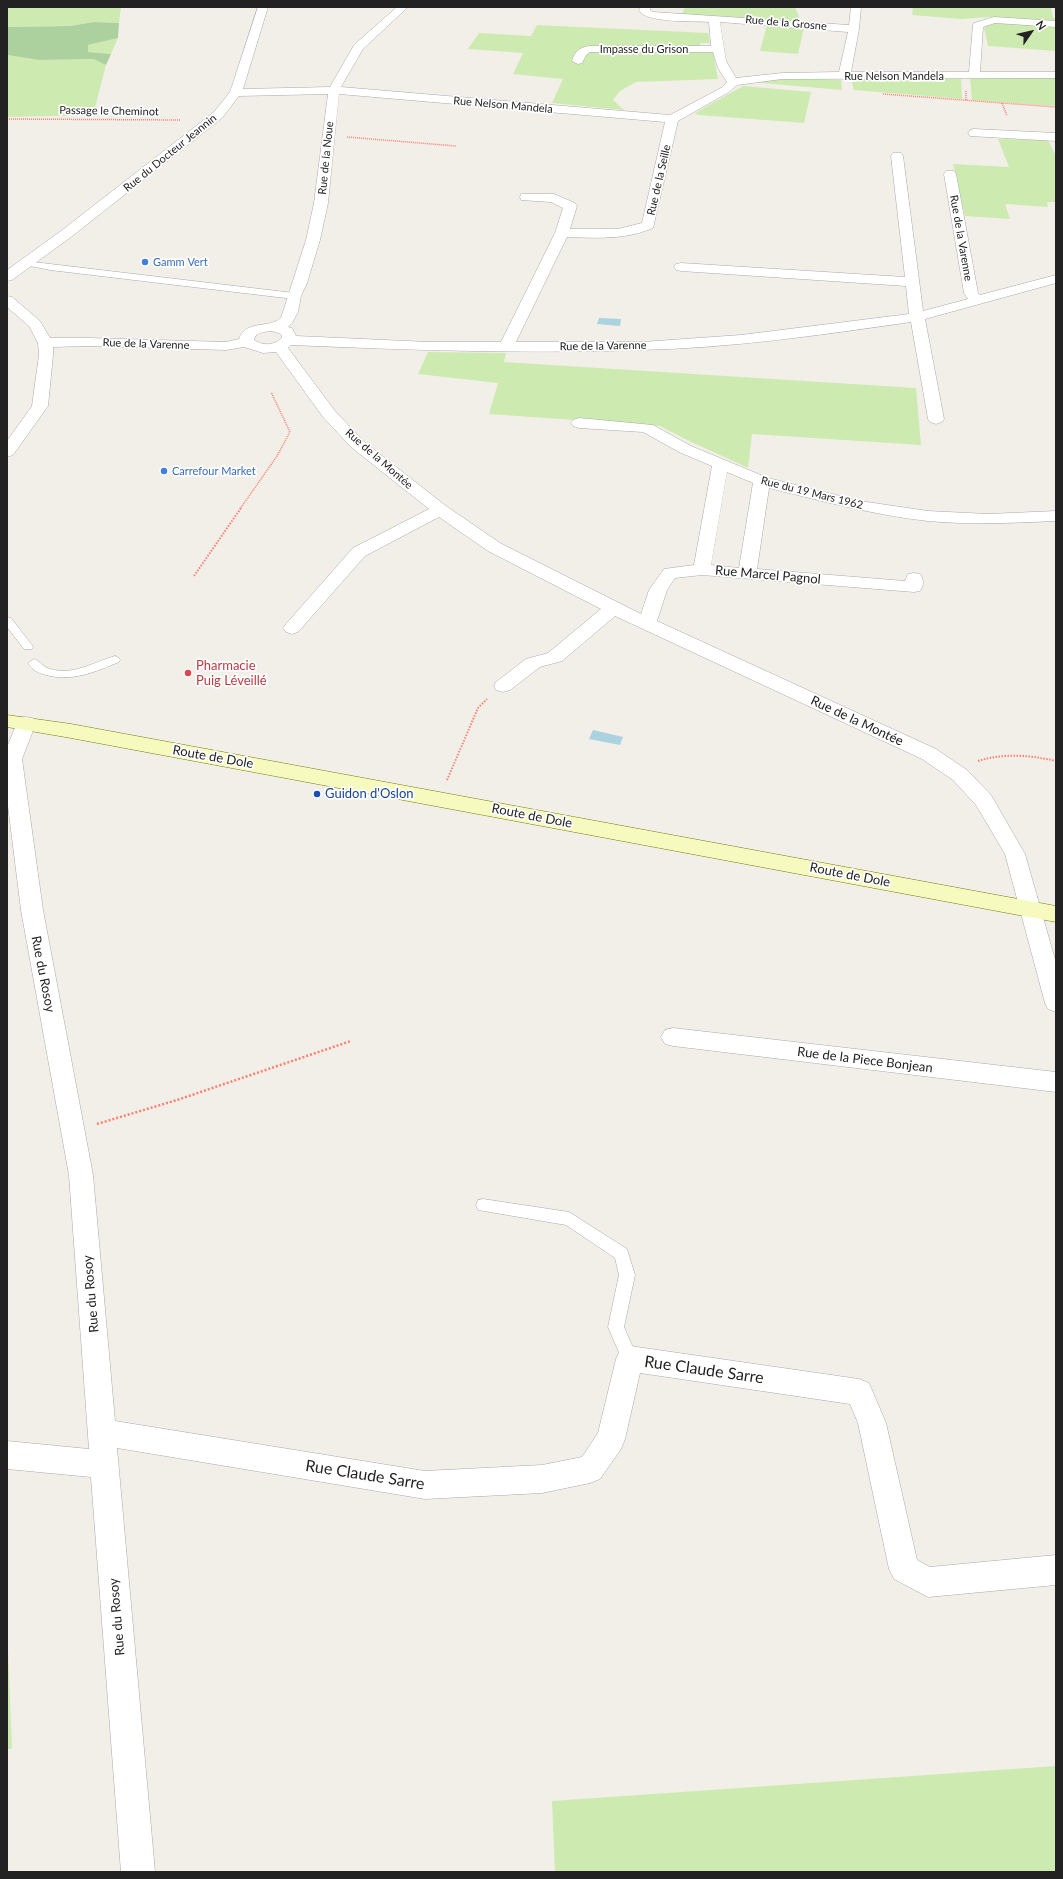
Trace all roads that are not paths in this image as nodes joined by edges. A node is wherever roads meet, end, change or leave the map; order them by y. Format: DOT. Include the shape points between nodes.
graph roads {
  1 [pos="263,7"];
  2 [pos="403,7"];
  3 [pos="645,7"];
  4 [pos="856,7"];
  5 [pos="717,19"];
  6 [pos="1056,24"];
  7 [pos="854,28"];
  8 [pos="717,49"];
  9 [pos="578,61"];
  10 [pos="1056,75"];
  11 [pos="844,76"];
  12 [pos="974,76"];
  13 [pos="733,82"];
  14 [pos="334,90"];
  15 [pos="236,93"];
  16 [pos="672,119"];
  17 [pos="974,133"];
  18 [pos="1056,137"];
  19 [pos="897,156"];
  20 [pos="950,174"];
  21 [pos="526,197"];
  22 [pos="562,233"];
  23 [pos="46,248"];
  24 [pos="7,260"];
  25 [pos="28,263"];
  26 [pos="681,267"];
  27 [pos="7,277"];
  28 [pos="1056,279"];
  29 [pos="913,282"];
  30 [pos="294,296"];
  31 [pos="7,300"];
  32 [pos="976,300"];
  33 [pos="917,317"];
  34 [pos="279,327"];
  35 [pos="247,342"];
  36 [pos="284,343"];
  37 [pos="45,344"];
  38 [pos="506,346"];
  39 [pos="936,419"];
  40 [pos="579,424"];
  41 [pos="7,452"];
  42 [pos="720,464"];
  43 [pos="762,481"];
  44 [pos="440,510"];
  45 [pos="1056,516"];
  46 [pos="702,570"];
  47 [pos="747,574"];
  48 [pos="914,578"];
  49 [pos="613,608"];
  50 [pos="7,620"];
  51 [pos="647,624"];
  52 [pos="292,628"];
  53 [pos="28,647"];
  54 [pos="116,660"];
  55 [pos="34,663"];
  56 [pos="503,686"];
  57 [pos="17,722"];
  58 [pos="1029,909"];
  59 [pos="1056,914"];
  60 [pos="1056,1003"];
  61 [pos="673,1037"];
  62 [pos="1056,1082"];
  63 [pos="483,1206"];
  64 [pos="630,1359"];
  65 [pos="102,1432"];
  66 [pos="7,1455"];
  67 [pos="104,1464"];
  68 [pos="1056,1570"];
  69 [pos="138,1872"];
  1 -- 15 [label="street, Rue du Docteur Jeannin"];
  2 -- 14 [label="street, Rue de la Noue" via="358,47"];
  3 -- 5 [label="street, Rue de la Grosne" via="644,11 651,15"];
  4 -- 7 [label="street"];
  5 -- 7 [label="street, Rue de la Grosne"];
  5 -- 8 [label="street" via="714,22"];
  6 -- 12 [label="street" via="994,20 978,25"];
  7 -- 11 [label="street"];
  8 -- 9 [label="street, Impasse du Grison" via="589,49 580,53"];
  8 -- 13 [label="street" via="724,71"];
  10 -- 12 [label="street, Rue Nelson Mandela"];
  11 -- 12 [label="street, Rue Nelson Mandela"];
  11 -- 13 [label="street, Rue Nelson Mandela" via="767,77"];
  13 -- 16 [label="street" via="725,90"];
  14 -- 15 [label="street, Rue Nelson Mandela"];
  14 -- 16 [label="street, Rue Nelson Mandela"];
  14 -- 30 [label="street, Rue de la Noue" via="321,203 313,240"];
  15 -- 23 [label="street, Rue du Docteur Jeannin" via="218,116"];
  16 -- 22 [label="street, Rue de la Seille" via="648,225 638,231 622,233"];
  17 -- 18 [label="street"];
  19 -- 29 [label="street"];
  20 -- 32 [label="street, Rue de la Varenne" via="971,293"];
  21 -- 22 [label="street" via="554,198 570,206"];
  22 -- 38 [label="street"];
  23 -- 24 [label="street, Rue du Docteur Jeannin"];
  23 -- 25 [label="street, Rue du Docteur Jeannin"];
  25 -- 27 [label="street, Rue du Docteur Jeannin"];
  25 -- 30 [label="lane" via="50,268"];
  26 -- 29 [label="street"];
  28 -- 32 [label="street, Rue de la Varenne"];
  29 -- 33 [label="street"];
  30 -- 34 [label="street, Rue de la Noue" via="291,312"];
  31 -- 37 [label="street" via="35,324"];
  32 -- 33 [label="street, Rue de la Varenne"];
  33 -- 38 [label="street, Rue de la Varenne" via="741,339 642,346"];
  33 -- 39 [label="street"];
  34 -- 35 [label="street" via="254,330 247,335"];
  34 -- 36 [label="street, Rue de la Montée" via="289,334"];
  35 -- 36 [label="street, Rue de la Varenne" via="260,348"];
  35 -- 37 [label="street, Rue de la Varenne" via="226,346 88,342"];
  36 -- 38 [label="street, Rue de la Varenne"];
  36 -- 44 [label="street, Rue de la Montée" via="329,414 357,444"];
  37 -- 41 [label="street" via="46,368 40,406"];
  40 -- 42 [label="street, Rue du 19 Mars 1962" via="647,428"];
  42 -- 43 [label="street, Rue du 19 Mars 1962"];
  42 -- 46 [label="street"];
  43 -- 45 [label="street, Rue du 19 Mars 1962" via="860,506 928,516 988,519"];
  43 -- 47 [label="street"];
  44 -- 49 [label="street, Rue de la Montée" via="494,546"];
  44 -- 52 [label="street" via="359,552"];
  46 -- 47 [label="street, Rue Marcel Pagnol"];
  46 -- 51 [label="street, Rue Marcel Pagnol" via="670,573 658,590"];
  47 -- 48 [label="street, Rue Marcel Pagnol" via="914,587"];
  49 -- 51 [label="street, Rue de la Montée"];
  49 -- 56 [label="street" via="555,657 533,663"];
  50 -- 53 [label="lane"];
  51 -- 58 [label="street, Rue de la Montée" via="929,754 960,775 984,800 1015,854"];
  54 -- 55 [label="lane" via="78,674 65,675 46,672"];
  57 -- 58 [label="main road, Route de Dole"];
  57 -- 65 [label="street, Rue du Rosoy" via="12,759 32,910 81,1175"];
  58 -- 59 [label="main road, Route de Dole"];
  58 -- 60 [label="street"];
  61 -- 62 [label="street, Rue de la Piece Bonjean"];
  63 -- 64 [label="lane" via="569,1219 622,1254 627,1275 616,1327"];
  64 -- 65 [label="street, Rue Claude Sarre" via="611,1439 590,1469 542,1479 425,1485"];
  64 -- 68 [label="street, Rue Claude Sarre" via="858,1392 872,1423 904,1569 928,1582"];
  65 -- 67 [label="street, Rue du Rosoy"];
  66 -- 67 [label="street"];
  67 -- 69 [label="street, Rue du Rosoy"];
}
